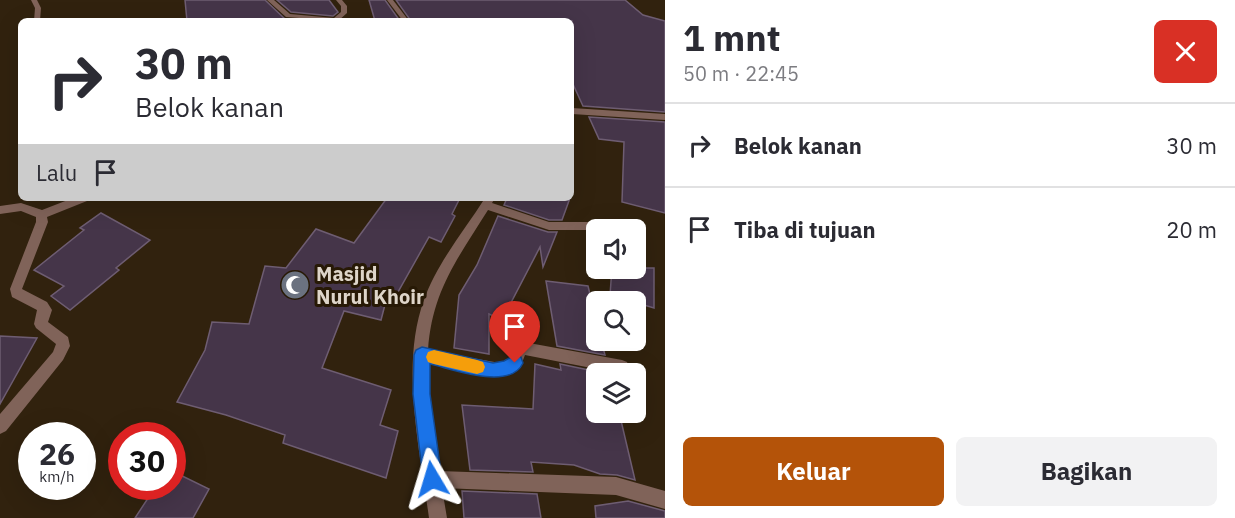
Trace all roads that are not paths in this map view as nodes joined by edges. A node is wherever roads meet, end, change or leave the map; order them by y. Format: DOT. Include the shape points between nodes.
graph roads {
  1 [pos="34,0"];
  2 [pos="270,0"];
  3 [pos="339,0"];
  4 [pos="390,0"];
  5 [pos="37,18"];
  6 [pos="306,18"];
  7 [pos="338,18"];
  8 [pos="404,18"];
  9 [pos="574,111"];
  10 [pos="665,117"];
  11 [pos="76,201"];
  12 [pos="488,201"];
  13 [pos="0,210"];
  14 [pos="41,215"];
  15 [pos="586,226"];
  16 [pos="422,355"];
  17 [pos="601,363"];
  18 [pos="2,419"];
  19 [pos="432,479"];
  20 [pos="665,500"];
  21 [pos="438,518"];
  1 -- 5 [label="street"];
  2 -- 6 [label="street" via="288,16"];
  3 -- 7 [label="street" via="344,13"];
  4 -- 8 [label="street"];
  9 -- 10 [label="street"];
  11 -- 14 [label="street"];
  12 -- 15 [label="street" via="549,226"];
  12 -- 16 [label="street" via="429,302"];
  13 -- 14 [label="street" via="20,206"];
  14 -- 18 [label="street" via="42,222 16,289 42,306 45,310 41,324 63,341 63,346"];
  16 -- 17 [label="street" via="501,370 515,363 522,349"];
  16 -- 19 [label="street" via="422,394"];
  19 -- 20 [label="street" via="616,486"];
  19 -- 21 [label="street"];
}
